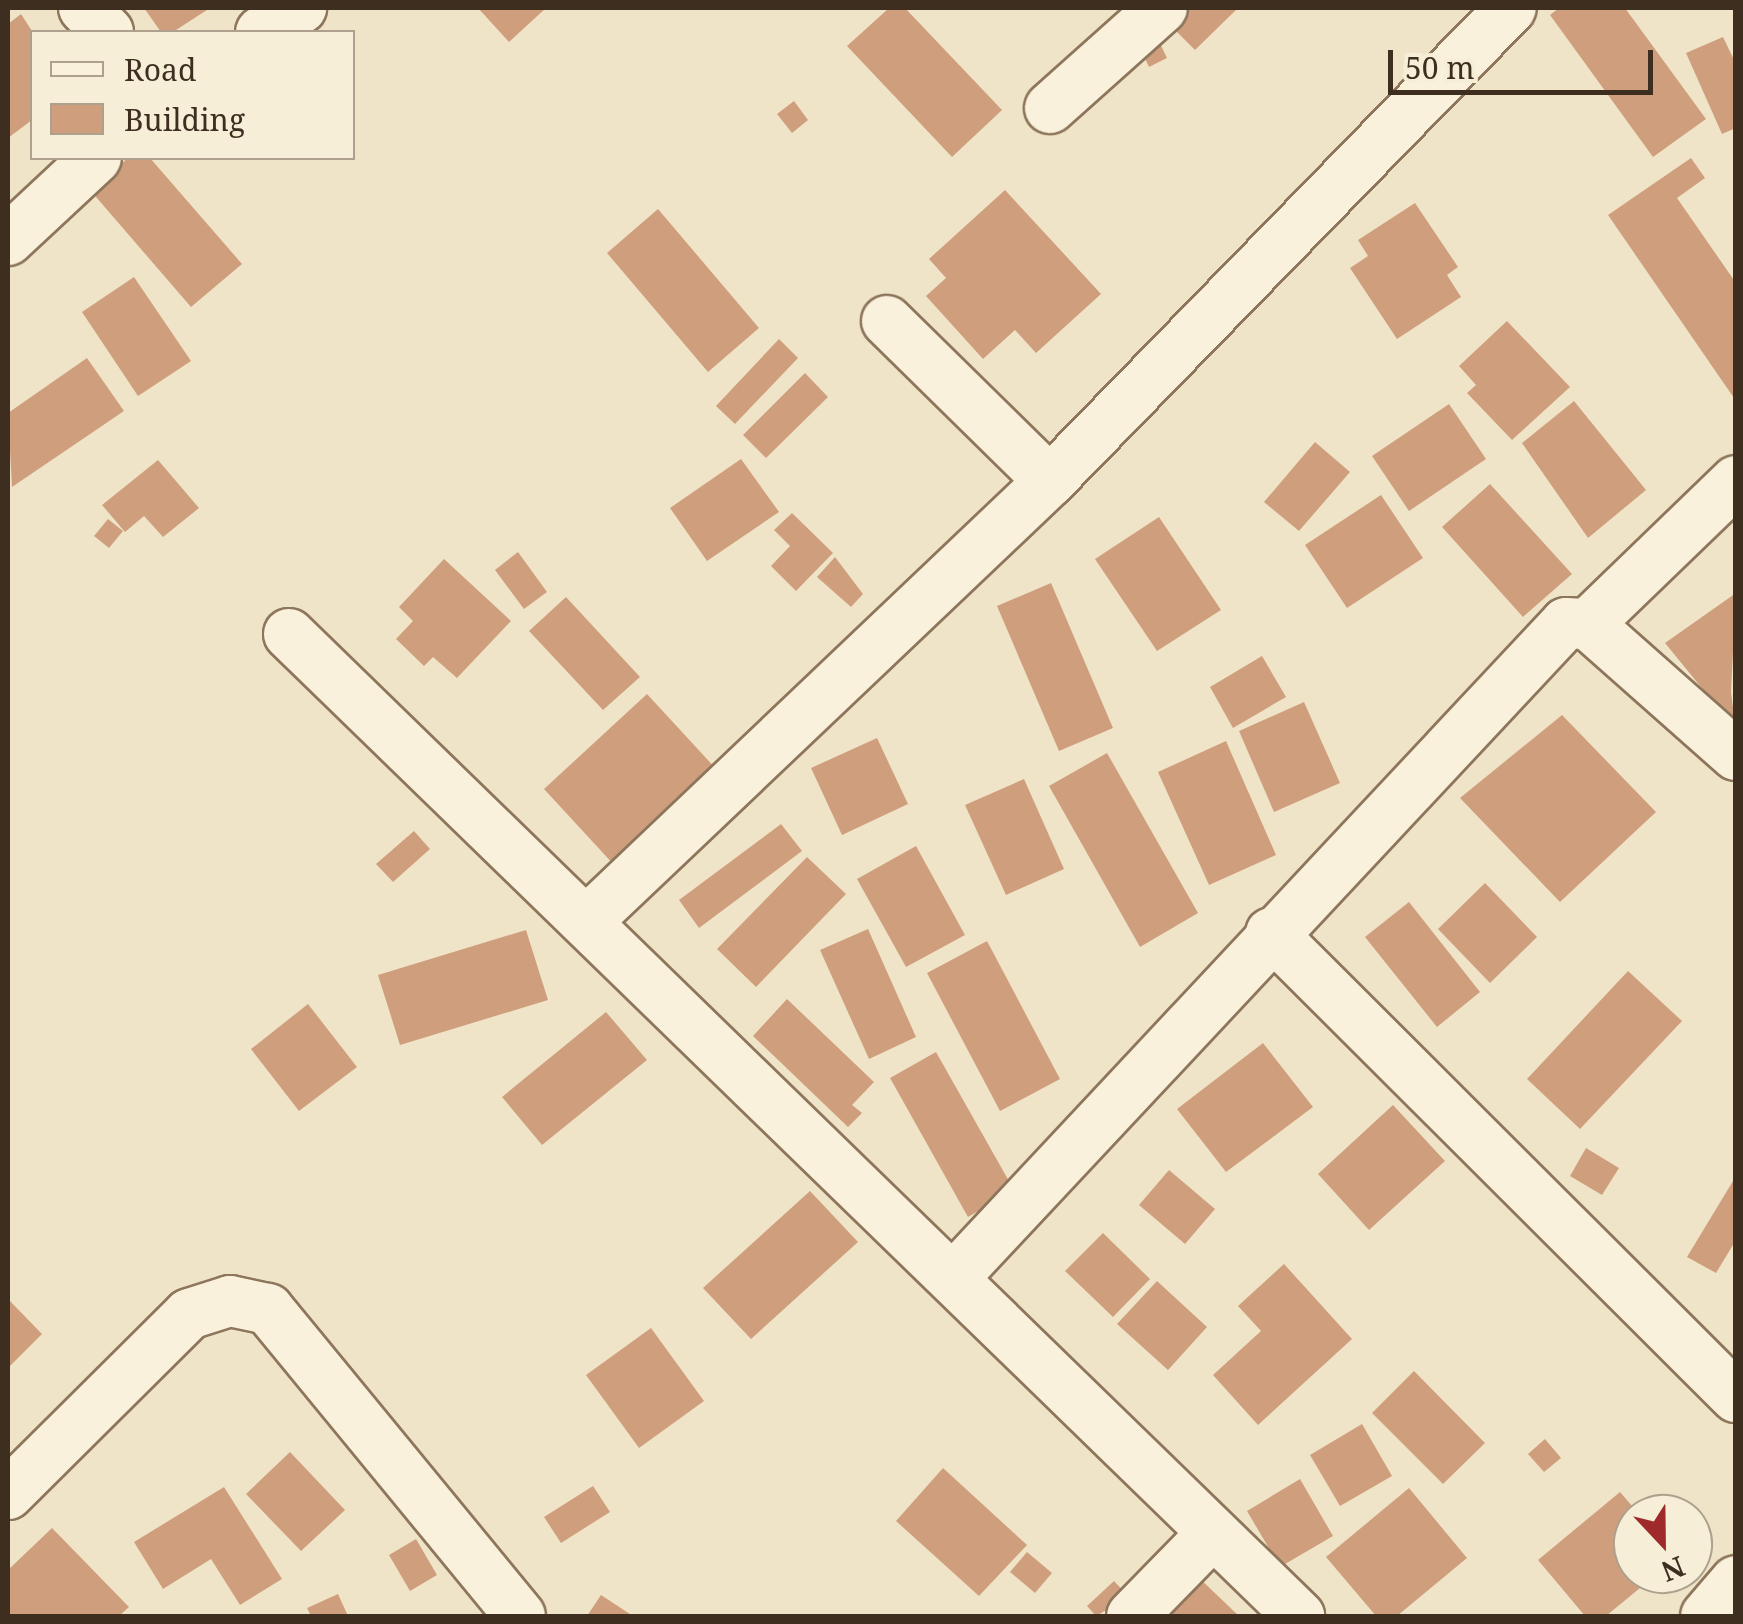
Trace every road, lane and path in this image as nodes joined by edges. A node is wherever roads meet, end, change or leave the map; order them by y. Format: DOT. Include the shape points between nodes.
graph roads {
  1 [pos="84,8"];
  2 [pos="301,8"];
  3 [pos="1162,8"];
  4 [pos="1511,8"];
  5 [pos="106,30"];
  6 [pos="264,30"];
  7 [pos="1050,108"];
  8 [pos="94,160"];
  9 [pos="8,240"];
  10 [pos="887,321"];
  11 [pos="1736,480"];
  12 [pos="1050,481"];
  13 [pos="1588,624"];
  14 [pos="290,634"];
  15 [pos="1736,756"];
  16 [pos="588,920"];
  17 [pos="1271,934"];
  18 [pos="955,1276"];
  19 [pos="1736,1397"];
  20 [pos="8,1494"];
  21 [pos="1212,1534"];
  22 [pos="1736,1581"];
  23 [pos="508,1614"];
  24 [pos="1132,1616"];
  25 [pos="1300,1616"];
  26 [pos="1706,1616"];
  1 -- 5 [label="street"];
  2 -- 6 [label="street"];
  3 -- 7 [label="street"];
  4 -- 12 [label="street"];
  8 -- 9 [label="street"];
  10 -- 12 [label="street"];
  11 -- 13 [label="street"];
  12 -- 16 [label="street"];
  13 -- 15 [label="street"];
  13 -- 17 [label="street" via="1566,623 1541,642"];
  14 -- 16 [label="street"];
  16 -- 18 [label="street"];
  17 -- 18 [label="street"];
  17 -- 19 [label="street"];
  18 -- 21 [label="street"];
  20 -- 23 [label="street" via="188,1314 249,1305 268,1310 308,1348"];
  21 -- 24 [label="street"];
  21 -- 25 [label="street"];
  22 -- 26 [label="street"];
}
